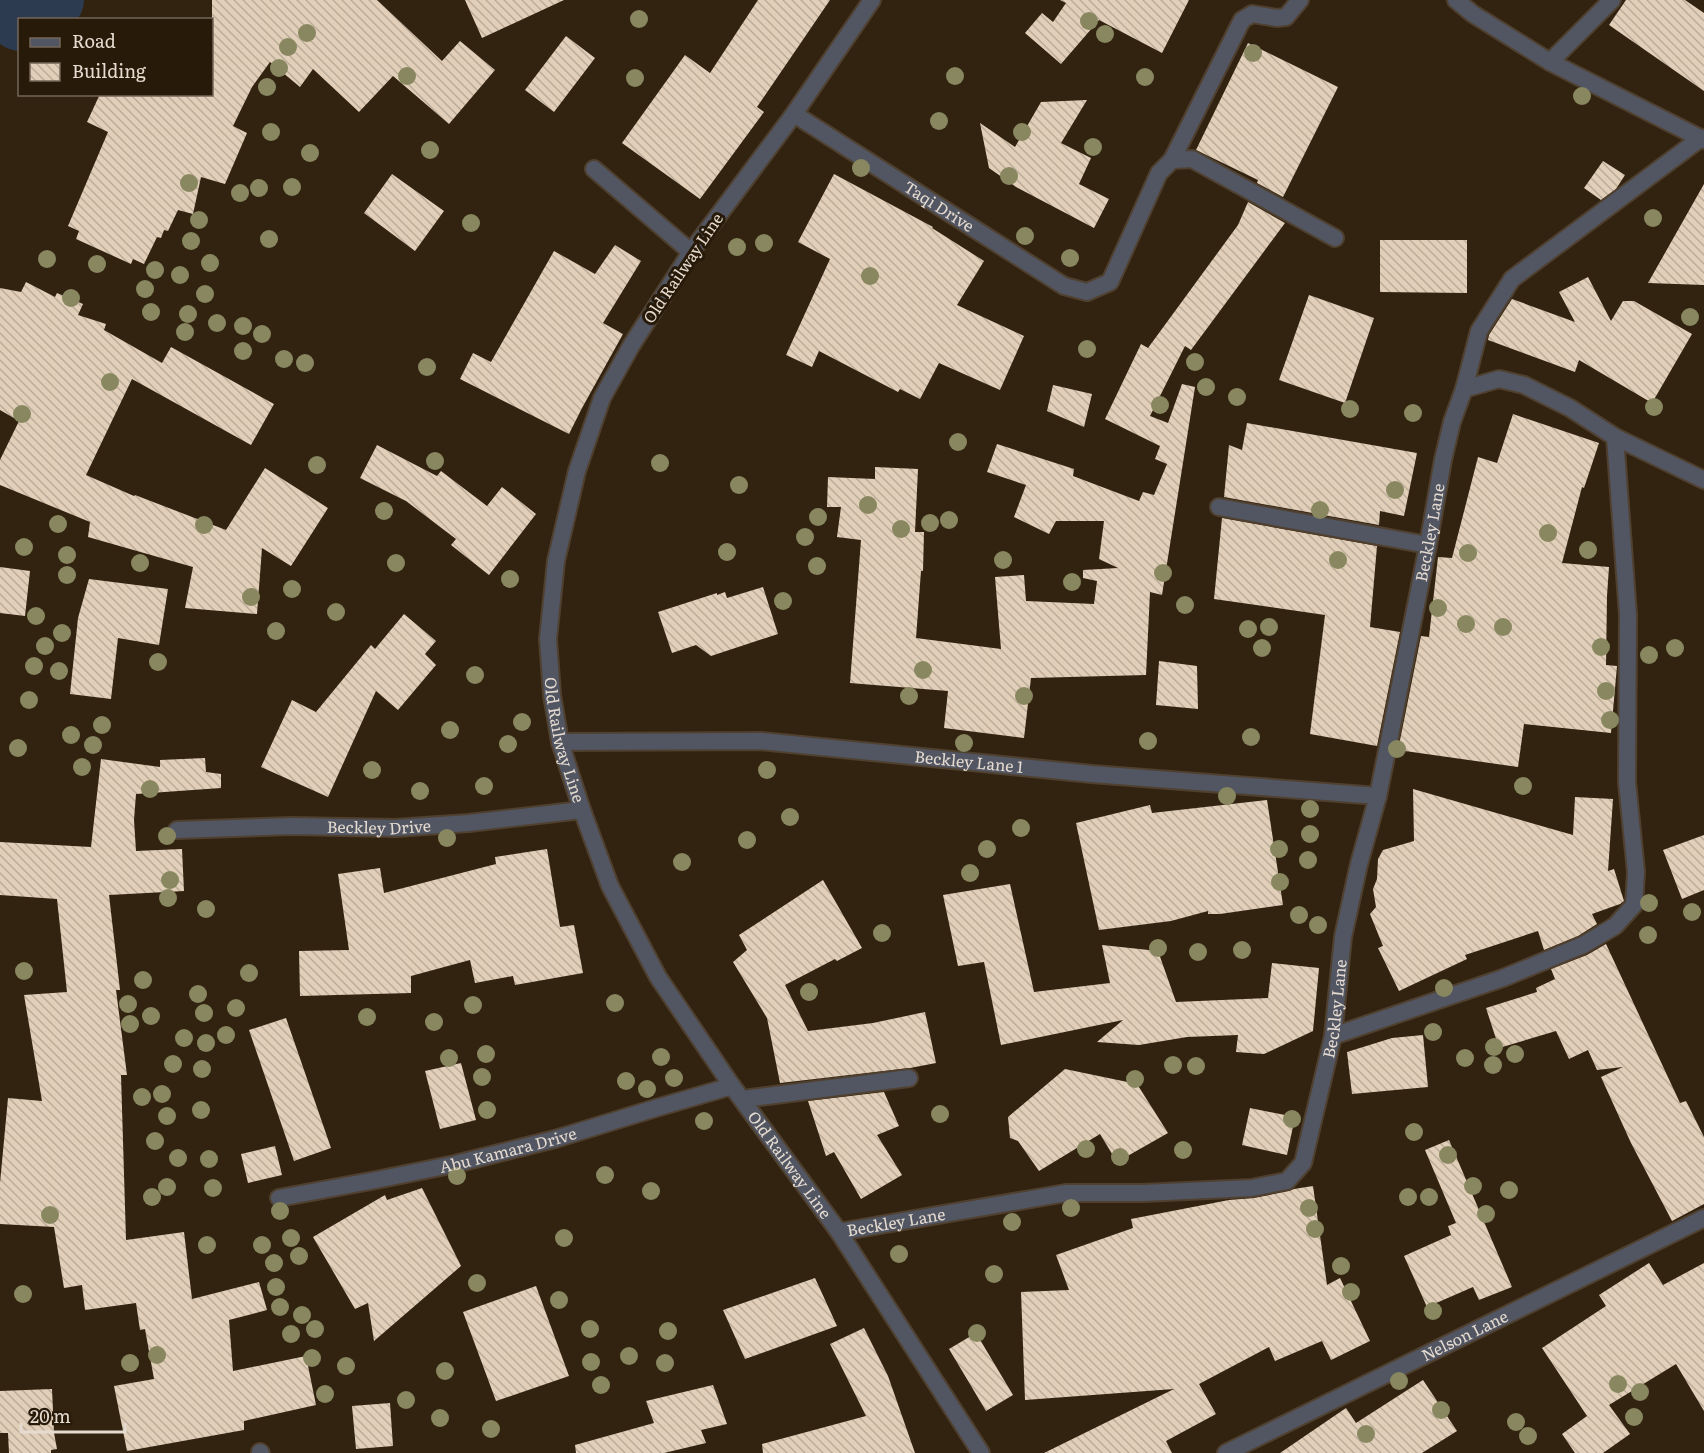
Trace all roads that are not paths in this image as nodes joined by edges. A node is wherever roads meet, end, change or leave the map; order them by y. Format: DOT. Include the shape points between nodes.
graph roads {
  1 [pos="872,0"];
  2 [pos="1300,0"];
  3 [pos="1456,0"];
  4 [pos="1612,0"];
  5 [pos="1550,62"];
  6 [pos="794,114"];
  7 [pos="1702,139"];
  8 [pos="1172,160"];
  9 [pos="594,169"];
  10 [pos="1335,238"];
  11 [pos="691,252"];
  12 [pos="1464,389"];
  13 [pos="1616,437"];
  14 [pos="1704,480"];
  15 [pos="1219,507"];
  16 [pos="1428,545"];
  17 [pos="560,742"];
  18 [pos="1378,796"];
  19 [pos="582,810"];
  20 [pos="177,830"];
  21 [pos="1333,1036"];
  22 [pos="909,1078"];
  23 [pos="738,1093"];
  24 [pos="279,1197"];
  25 [pos="1704,1218"];
  26 [pos="839,1232"];
  27 [pos="981,1453"];
  28 [pos="1226,1453"];
  1 -- 6 [label="street, Old Railway Line"];
  2 -- 8 [label="street" via="1286,17 1252,14 1242,20"];
  3 -- 5 [label="street"];
  4 -- 5 [label="street"];
  5 -- 7 [label="street"];
  6 -- 8 [label="street, Taqi Drive" via="1064,286 1087,292 1110,282 1159,173"];
  6 -- 11 [label="street, Old Railway Line"];
  7 -- 12 [label="street, Beckley Lane" via="1512,279 1479,331"];
  8 -- 10 [label="street" via="1192,159"];
  9 -- 11 [label="street"];
  11 -- 17 [label="street, Old Railway Line" via="602,398 577,471 556,561 548,639"];
  12 -- 13 [label="street" via="1499,379 1524,385"];
  12 -- 16 [label="street, Beckley Lane" via="1443,460"];
  13 -- 14 [label="street"];
  13 -- 21 [label="street" via="1628,615 1627,782 1636,872 1634,905 1615,926 1583,945 1503,978"];
  15 -- 16 [label="street"];
  16 -- 18 [label="street, Beckley Lane"];
  17 -- 18 [label="street, Beckley Lane 1" via="761,741 1092,774"];
  17 -- 19 [label="street, Old Railway Line"];
  18 -- 21 [label="street, Beckley Lane" via="1343,937"];
  19 -- 20 [label="street, Beckley Drive" via="395,828"];
  19 -- 23 [label="street, Old Railway Line" via="610,886 658,977"];
  21 -- 26 [label="street, Beckley Lane" via="1303,1163 1287,1181 1252,1188 1066,1193"];
  22 -- 23 [label="street, Abu Kamara Drive"];
  23 -- 24 [label="street, Abu Kamara Drive" via="656,1108 466,1161"];
  23 -- 26 [label="street, Old Railway Line"];
  25 -- 28 [label="street, Nelson Lane"];
  26 -- 27 [label="street, Old Railway Line"];
}
